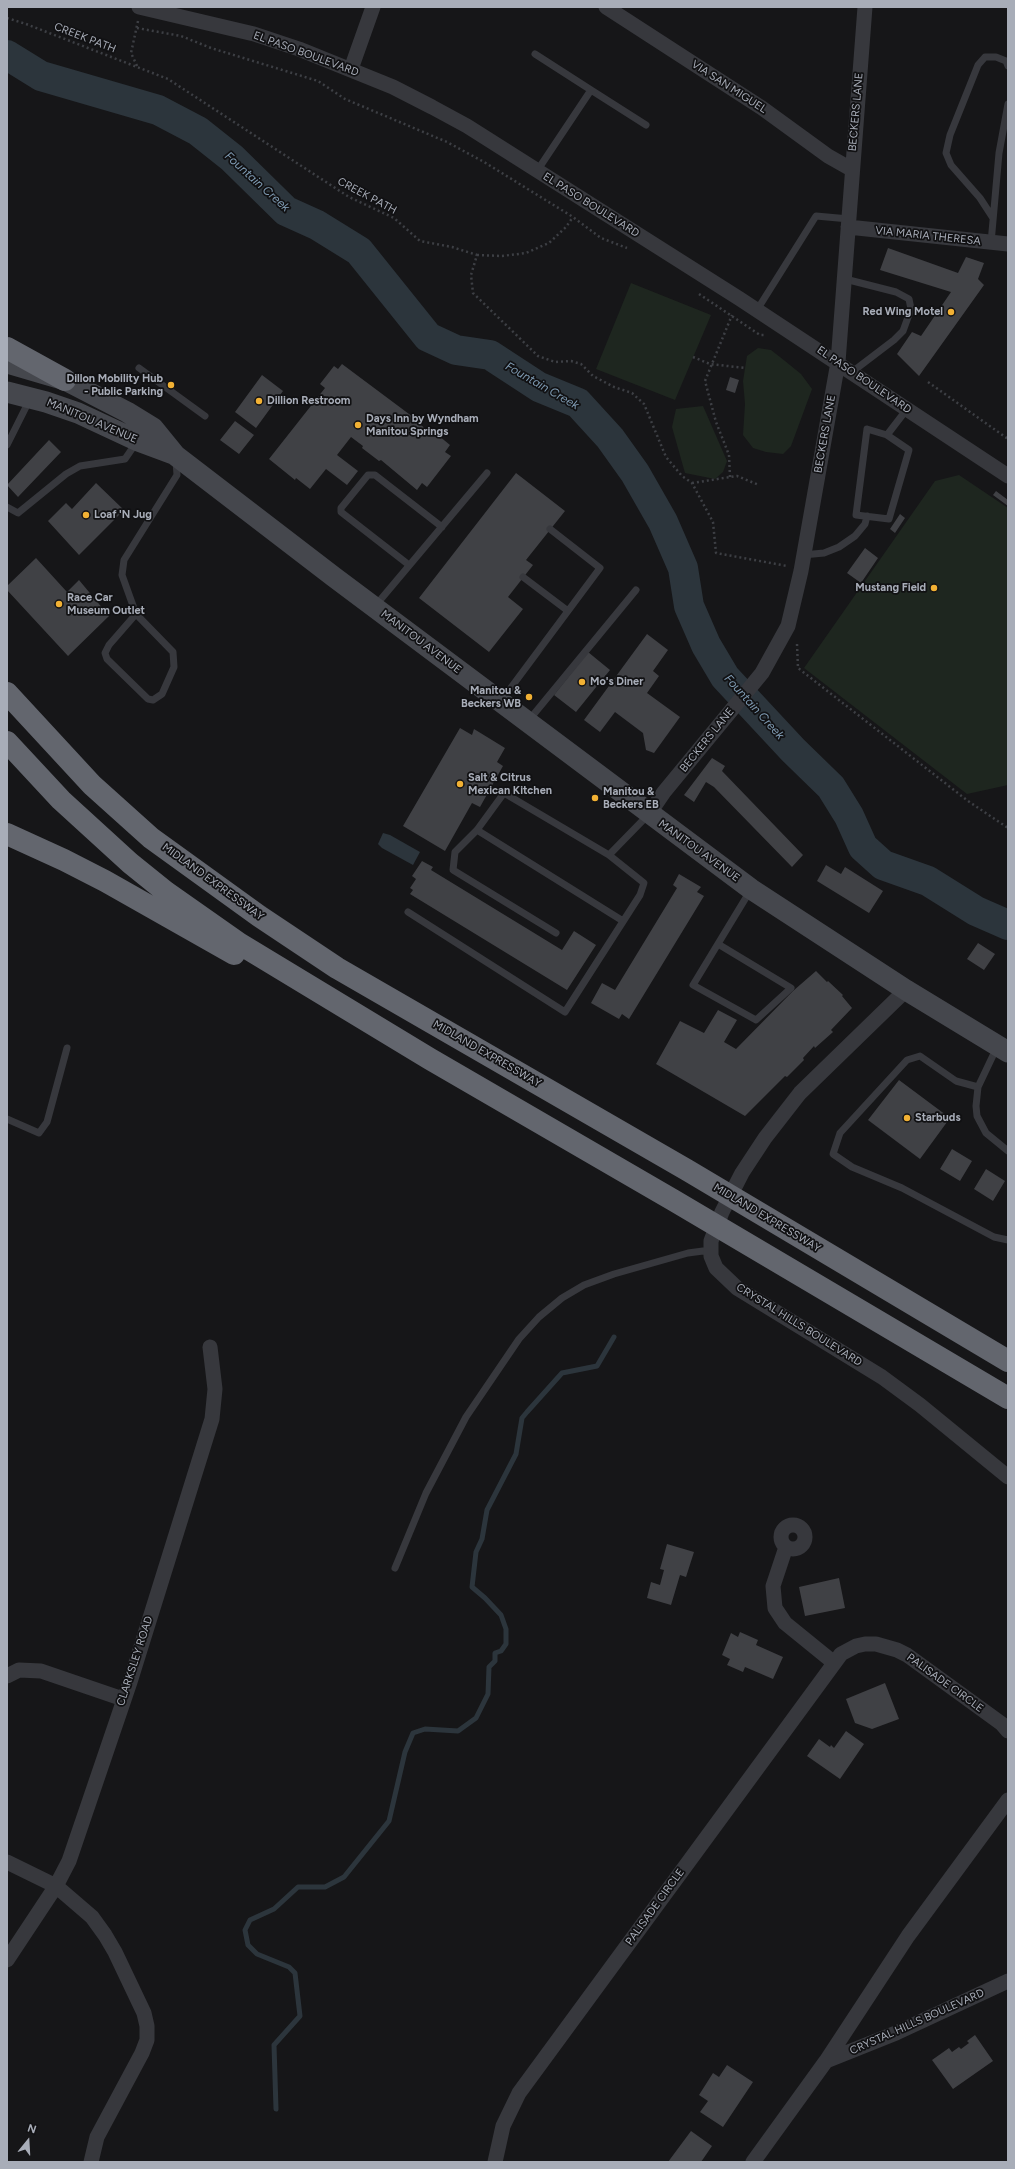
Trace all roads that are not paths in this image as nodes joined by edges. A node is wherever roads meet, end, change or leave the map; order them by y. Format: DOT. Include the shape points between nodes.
graph roads {
  1 [pos="373,7"];
  2 [pos="606,7"];
  3 [pos="865,7"];
  4 [pos="138,10"];
  5 [pos="535,54"];
  6 [pos="1008,66"];
  7 [pos="351,69"];
  8 [pos="590,90"];
  9 [pos="1008,104"];
  10 [pos="646,125"];
  11 [pos="851,169"];
  12 [pos="537,171"];
  13 [pos="993,218"];
  14 [pos="849,223"];
  15 [pos="991,243"];
  16 [pos="1008,244"];
  17 [pos="845,279"];
  18 [pos="757,310"];
  19 [pos="7,348"];
  20 [pos="7,362"];
  21 [pos="838,362"];
  22 [pos="139,368"];
  23 [pos="852,372"];
  24 [pos="65,380"];
  25 [pos="7,392"];
  26 [pos="31,398"];
  27 [pos="907,409"];
  28 [pos="205,416"];
  29 [pos="887,436"];
  30 [pos="138,441"];
  31 [pos="7,445"];
  32 [pos="175,455"];
  33 [pos="487,473"];
  34 [pos="1008,476"];
  35 [pos="7,507"];
  36 [pos="867,516"];
  37 [pos="442,527"];
  38 [pos="550,529"];
  39 [pos="803,555"];
  40 [pos="409,565"];
  41 [pos="523,577"];
  42 [pos="636,590"];
  43 [pos="374,607"];
  44 [pos="568,611"];
  45 [pos="136,614"];
  46 [pos="7,693"];
  47 [pos="501,702"];
  48 [pos="527,722"];
  49 [pos="7,742"];
  50 [pos="649,814"];
  51 [pos="477,830"];
  52 [pos="7,834"];
  53 [pos="609,854"];
  54 [pos="751,889"];
  55 [pos="408,912"];
  56 [pos="623,921"];
  57 [pos="556,933"];
  58 [pos="718,944"];
  59 [pos="906,990"];
  60 [pos="67,1048"];
  61 [pos="1003,1049"];
  62 [pos="430,1059"];
  63 [pos="978,1087"];
  64 [pos="7,1119"];
  65 [pos="1008,1151"];
  66 [pos="1008,1240"];
  67 [pos="711,1253"];
  68 [pos="210,1347"];
  69 [pos="1008,1361"];
  70 [pos="1008,1398"];
  71 [pos="1008,1477"];
  72 [pos="786,1547"];
  73 [pos="395,1568"];
  74 [pos="834,1662"];
  75 [pos="7,1676"];
  76 [pos="123,1699"];
  77 [pos="1008,1731"];
  78 [pos="1008,1800"];
  79 [pos="7,1862"];
  80 [pos="56,1886"];
  81 [pos="7,1960"];
  82 [pos="1008,1982"];
  83 [pos="826,2061"];
  84 [pos="91,2162"];
  85 [pos="495,2162"];
  86 [pos="753,2162"];
  1 -- 7 [label="street"];
  2 -- 11 [label="street, VIA SAN MIGUEL"];
  3 -- 11 [label="street, BECKERS LANE"];
  4 -- 7 [label="street, EL PASO BOULEVARD" via="254,34"];
  5 -- 8 [label="lane"];
  6 -- 13 [label="lane" via="1006,61 996,57 985,57 978,65 950,135 946,153 951,165 980,198"];
  7 -- 12 [label="street, EL PASO BOULEVARD" via="393,87 467,126"];
  8 -- 10 [label="lane"];
  8 -- 12 [label="lane"];
  9 -- 13 [label="lane" via="998,153"];
  11 -- 14 [label="street, BECKERS LANE"];
  12 -- 18 [label="street, EL PASO BOULEVARD"];
  13 -- 15 [label="lane"];
  14 -- 15 [label="street, VIA MARIA THERESA"];
  14 -- 17 [label="street, BECKERS LANE"];
  14 -- 18 [label="lane" via="816,216"];
  15 -- 16 [label="street, VIA MARIA THERESA"];
  17 -- 21 [label="street, BECKERS LANE"];
  17 -- 23 [label="lane" via="896,292 909,300 911,309 903,331"];
  18 -- 21 [label="street, EL PASO BOULEVARD"];
  19 -- 24 [label="highway"];
  20 -- 24 [label="main road, MANITOU AVENUE"];
  21 -- 23 [label="street, EL PASO BOULEVARD"];
  21 -- 39 [label="street, BECKERS LANE"];
  22 -- 28 [label="lane"];
  23 -- 27 [label="street, EL PASO BOULEVARD"];
  24 -- 32 [label="main road, MANITOU AVENUE" via="153,428"];
  25 -- 26 [label="main road, MANITOU AVENUE"];
  26 -- 30 [label="main road, MANITOU AVENUE" via="78,413"];
  26 -- 31 [label="lane"];
  27 -- 29 [label="lane"];
  27 -- 34 [label="street, EL PASO BOULEVARD"];
  29 -- 36 [label="lane" via="909,450 889,519"];
  29 -- 36 [label="lane" via="866,428 856,515"];
  30 -- 32 [label="main road, MANITOU AVENUE"];
  30 -- 35 [label="lane" via="125,459 80,466 66,474 18,513"];
  32 -- 43 [label="main road, MANITOU AVENUE"];
  32 -- 45 [label="lane" via="177,475 124,560 122,575"];
  33 -- 37 [label="lane"];
  36 -- 39 [label="lane" via="865,524 855,536 839,547 824,553"];
  37 -- 40 [label="lane"];
  37 -- 40 [label="lane" via="375,475 368,475 341,508 341,512"];
  38 -- 44 [label="lane" via="600,568"];
  39 -- 50 [label="street, BECKERS LANE" via="788,626 762,672"];
  40 -- 43 [label="lane"];
  41 -- 44 [label="lane"];
  42 -- 48 [label="lane"];
  43 -- 47 [label="main road, MANITOU AVENUE"];
  44 -- 47 [label="lane"];
  45 -- 45 [label="lane" via="173,652 174,667 162,694 153,700 148,699 107,659 105,653"];
  46 -- 69 [label="highway, MIDLAND EXPRESSWAY" via="92,785 151,838 219,889 337,968 687,1170"];
  47 -- 48 [label="main road, MANITOU AVENUE"];
  48 -- 50 [label="main road, MANITOU AVENUE"];
  49 -- 62 [label="highway" via="84,822 166,892 295,978"];
  50 -- 53 [label="lane"];
  50 -- 54 [label="main road, MANITOU AVENUE"];
  51 -- 53 [label="lane" via="504,793"];
  51 -- 56 [label="lane"];
  51 -- 57 [label="lane" via="455,852 453,870"];
  52 -- 62 [label="highway" via="105,881 224,949"];
  53 -- 56 [label="lane" via="644,883 640,895"];
  54 -- 58 [label="lane"];
  54 -- 59 [label="main road, MANITOU AVENUE"];
  55 -- 56 [label="lane" via="565,1012"];
  58 -- 58 [label="lane" via="693,985 756,1020 791,988"];
  59 -- 61 [label="main road, MANITOU AVENUE"];
  59 -- 67 [label="street" via="800,1093 765,1138 742,1173 722,1212 711,1241"];
  60 -- 64 [label="lane" via="47,1122 39,1133"];
  61 -- 63 [label="lane"];
  62 -- 70 [label="highway"];
  63 -- 65 [label="lane" via="976,1106 981,1127"];
  63 -- 66 [label="lane" via="956,1081 920,1056 907,1060 840,1133 833,1154 852,1167 902,1188 994,1237"];
  67 -- 71 [label="street, CRYSTAL HILLS BOULEVARD" via="716,1268 737,1288 888,1381"];
  67 -- 73 [label="lane" via="688,1253 599,1279 562,1298 539,1317 519,1339 466,1417 426,1494"];
  68 -- 76 [label="street, CLARKSLEY ROAD" via="215,1389 212,1419"];
  72 -- 74 [label="street" via="773,1586 775,1608 785,1623"];
  74 -- 77 [label="street, PALISADE CIRCLE" via="841,1654 856,1646 876,1644 897,1650 926,1668"];
  74 -- 85 [label="street, PALISADE CIRCLE" via="519,2093 503,2126"];
  75 -- 76 [label="street" via="19,1670 41,1671"];
  76 -- 80 [label="street, CLARKSLEY ROAD" via="69,1861"];
  78 -- 83 [label="street, CRYSTAL HILLS BOULEVARD" via="867,1996"];
  79 -- 80 [label="street"];
  80 -- 81 [label="street, CLARKSLEY ROAD"];
  80 -- 84 [label="street" via="92,1917 105,1935 144,2013 147,2026 147,2040 142,2053 99,2131 92,2150"];
  82 -- 83 [label="street, CRYSTAL HILLS BOULEVARD" via="896,2033"];
  83 -- 86 [label="street, CRYSTAL HILLS BOULEVARD"];
}
